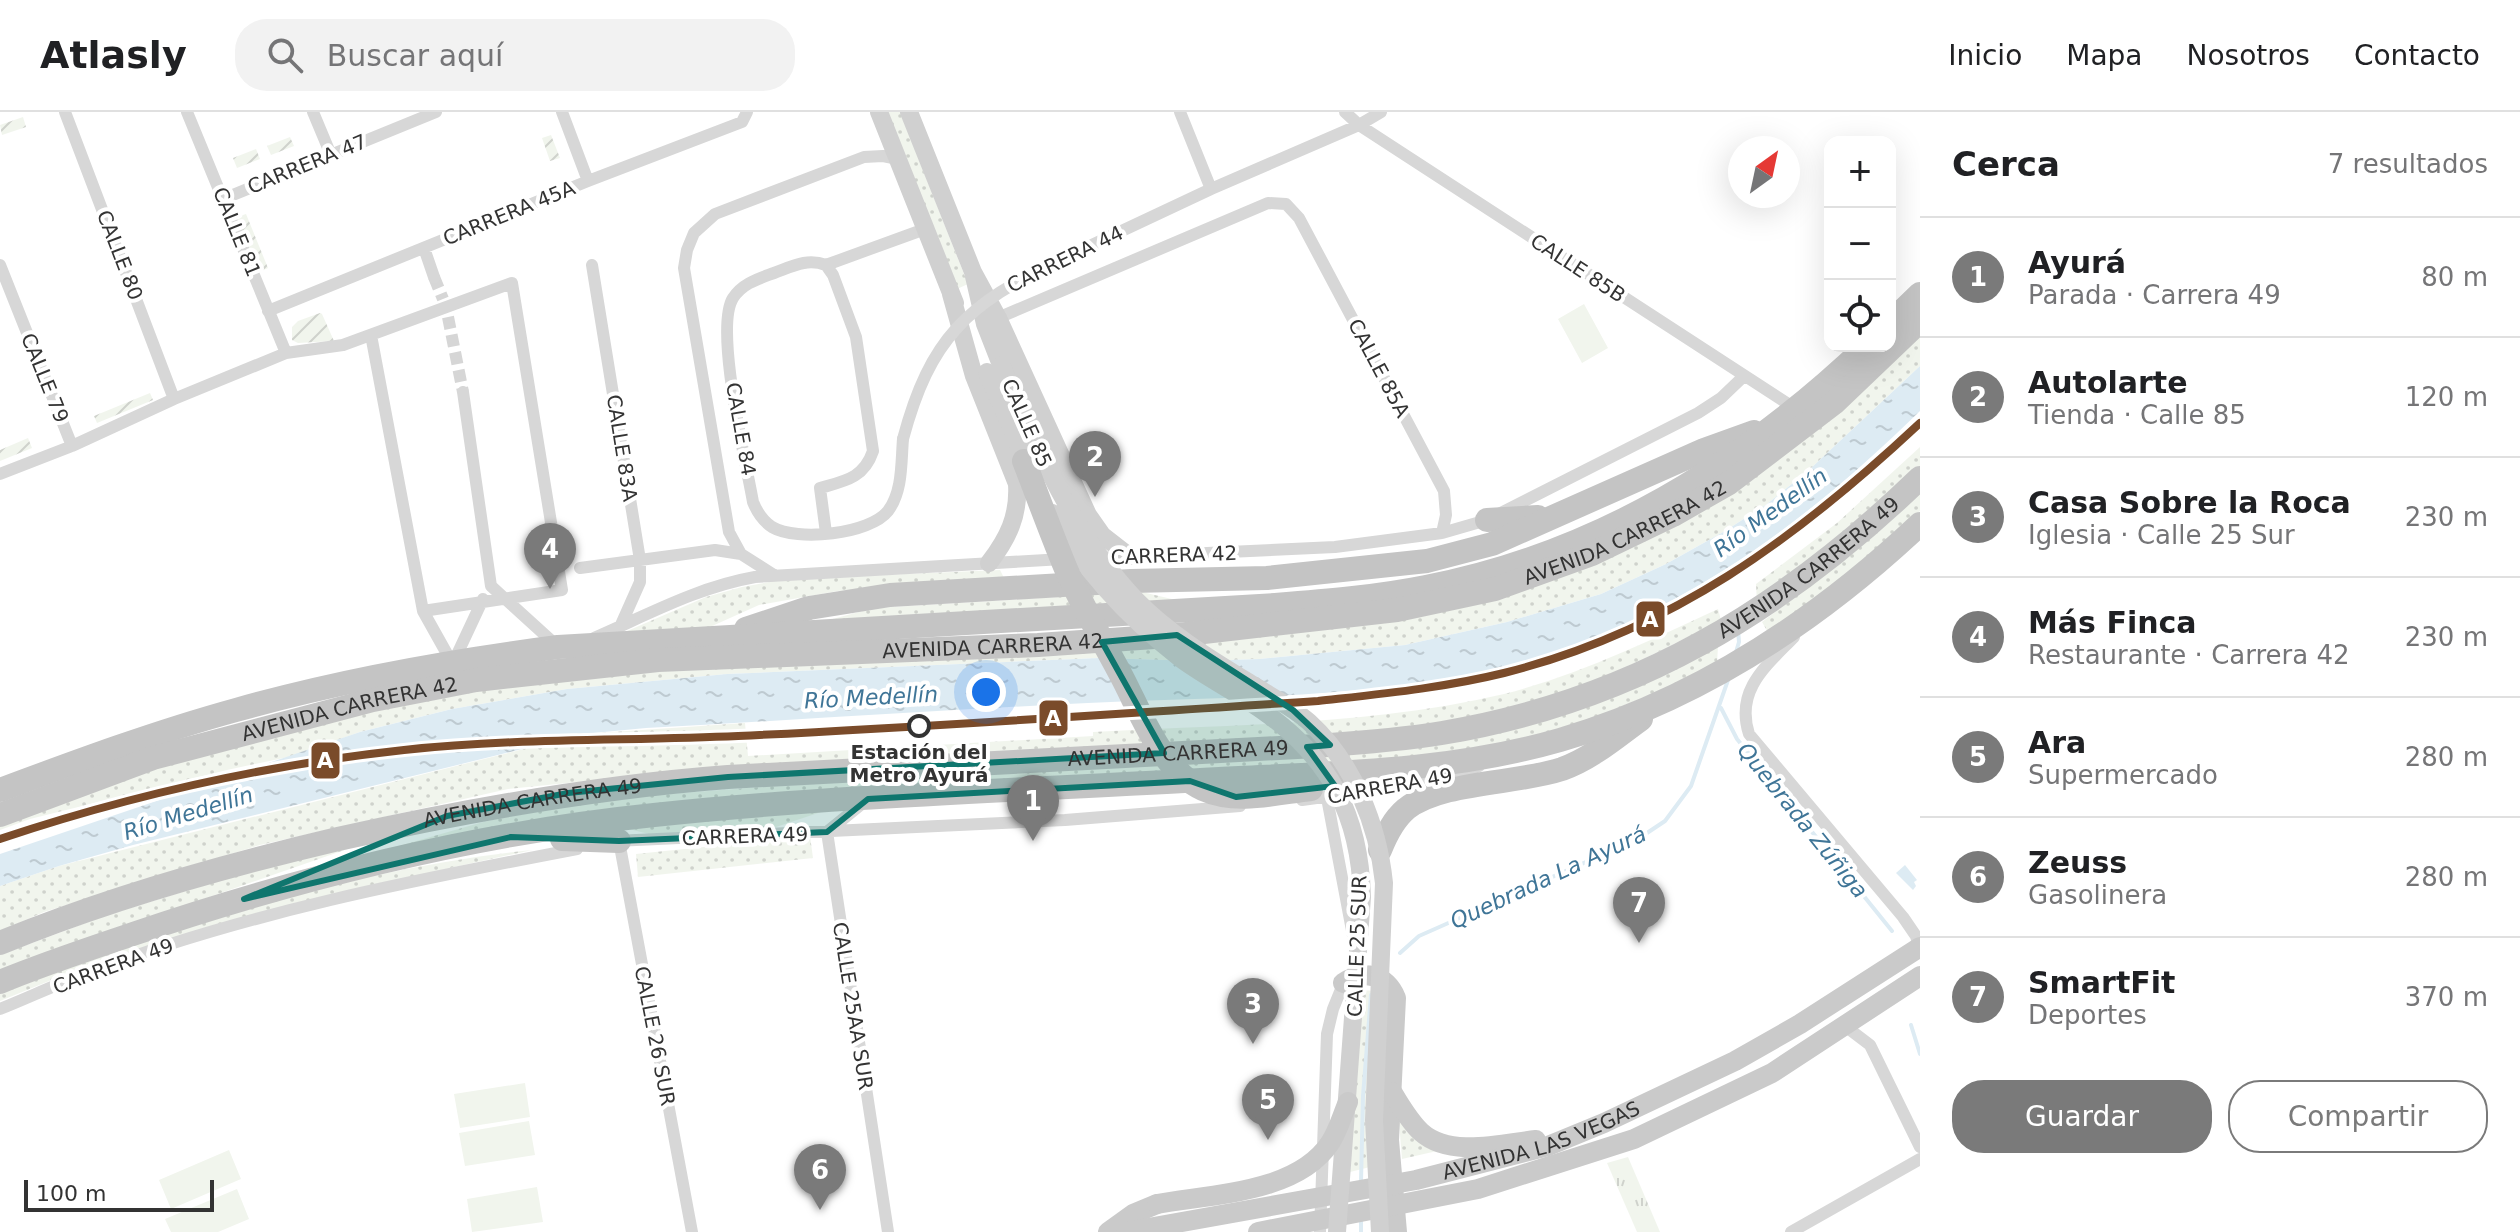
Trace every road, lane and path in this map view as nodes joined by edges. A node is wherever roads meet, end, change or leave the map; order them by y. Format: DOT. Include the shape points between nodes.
graph roads {
  1 [pos="65,112"];
  2 [pos="187,112"];
  3 [pos="313,112"];
  4 [pos="562,112"];
  5 [pos="879,112"];
  6 [pos="909,112"];
  7 [pos="1180,112"];
  8 [pos="1345,112"];
  9 [pos="1381,112"];
  10 [pos="432,113"];
  11 [pos="747,113"];
  12 [pos="1359,125"];
  13 [pos="331,155"];
  14 [pos="898,159"];
  15 [pos="588,181"];
  16 [pos="1211,189"];
  17 [pos="223,199"];
  18 [pos="1292,209"];
  19 [pos="925,229"];
  20 [pos="424,248"];
  21 [pos="0,265"];
  22 [pos="592,265"];
  23 [pos="826,265"];
  24 [pos="434,277"];
  25 [pos="951,294"];
  26 [pos="1920,294"];
  27 [pos="268,311"];
  28 [pos="1896,317"];
  29 [pos="991,321"];
  30 [pos="1920,321"];
  31 [pos="371,335"];
  32 [pos="1860,352"];
  33 [pos="286,353"];
  34 [pos="994,369"];
  35 [pos="1744,376"];
  36 [pos="463,392"];
  37 [pos="174,399"];
  38 [pos="1790,415"];
  39 [pos="72,446"];
  40 [pos="1020,472"];
  41 [pos="0,474"];
  42 [pos="1920,478"];
  43 [pos="1081,498"];
  44 [pos="1561,516"];
  45 [pos="1487,520"];
  46 [pos="1920,524"];
  47 [pos="826,533"];
  48 [pos="1442,533"];
  49 [pos="1920,538"];
  50 [pos="741,554"];
  51 [pos="1129,556"];
  52 [pos="640,560"];
  53 [pos="1880,562"];
  54 [pos="989,563"];
  55 [pos="580,568"];
  56 [pos="774,575"];
  57 [pos="491,586"];
  58 [pos="504,599"];
  59 [pos="481,603"];
  60 [pos="1826,604"];
  61 [pos="423,611"];
  62 [pos="620,627"];
  63 [pos="730,635"];
  64 [pos="567,646"];
  65 [pos="453,661"];
  66 [pos="1236,674"];
  67 [pos="1209,677"];
  68 [pos="1669,699"];
  69 [pos="1506,754"];
  70 [pos="0,790"];
  71 [pos="1319,793"];
  72 [pos="868,799"];
  73 [pos="0,815"];
  74 [pos="447,816"];
  75 [pos="827,832"];
  76 [pos="511,837"];
  77 [pos="619,841"];
  78 [pos="1380,850"];
  79 [pos="244,899"];
  80 [pos="0,943"];
  81 [pos="1920,948"];
  82 [pos="1920,976"];
  83 [pos="0,982"];
  84 [pos="1343,983"];
  85 [pos="0,1009"];
  86 [pos="1845,1026"];
  87 [pos="1392,1092"];
  88 [pos="1348,1102"];
  89 [pos="1573,1136"];
  90 [pos="1920,1147"];
  91 [pos="1322,1158"];
  92 [pos="1920,1159"];
  93 [pos="1392,1184"];
  94 [pos="1321,1196"];
  95 [pos="1405,1204"];
  96 [pos="1262,1207"];
  97 [pos="1331,1225"];
  98 [pos="692,1232"];
  99 [pos="888,1232"];
  100 [pos="1108,1232"];
  101 [pos="1126,1232"];
  102 [pos="1263,1232"];
  103 [pos="1380,1232"];
  104 [pos="1397,1232"];
  105 [pos="1408,1232"];
  106 [pos="1791,1232"];
  1 -- 37 [label="street, CALLE 80"];
  2 -- 17 [label="street, CALLE 81"];
  3 -- 13 [label="street"];
  4 -- 15 [label="street"];
  5 -- 14 [label="main road, CALLE 85"];
  6 -- 29 [label="main road"];
  7 -- 16 [label="street"];
  8 -- 12 [label="street, CALLE 85B"];
  9 -- 12 [label="street, CARRERA 44"];
  10 -- 13 [label="street, CARRERA 47"];
  11 -- 15 [label="street, CARRERA 45A" via="742,122"];
  12 -- 16 [label="street, CARRERA 44"];
  12 -- 35 [label="street, CALLE 85B"];
  13 -- 17 [label="street, CARRERA 47"];
  14 -- 19 [label="main road, CALLE 85"];
  14 -- 50 [label="street" via="864,157 715,214 694,233 687,250 684,268 729,532"];
  15 -- 20 [label="street, CARRERA 45A"];
  16 -- 47 [label="street, CARRERA 44, bridge" via="1060,260 993,295 971,313 921,380 903,439 899,484 888,511 867,526"];
  17 -- 27 [label="street, CALLE 81"];
  18 -- 29 [label="street, CARRERA 44" via="1268,203"];
  18 -- 48 [label="street, CALLE 85A" via="1444,491"];
  19 -- 23 [label="street"];
  19 -- 25 [label="main road, CALLE 85"];
  20 -- 24 [label="street"];
  20 -- 27 [label="street, CARRERA 45A"];
  21 -- 39 [label="street, CALLE 79"];
  22 -- 52 [label="street, CALLE 83A"];
  23 -- 47 [label="street" via="856,337 873,443 866,467 853,479 818,490"];
  23 -- 47 [label="street, CALLE 84" via="807,260 741,287 731,300 726,338 753,502 776,529"];
  25 -- 34 [label="main road, CALLE 85"];
  25 -- 40 [label="main road" via="974,376"];
  26 -- 28 [label="highway"];
  27 -- 33 [label="street, CALLE 81"];
  29 -- 34 [label="main road, CALLE 85"];
  29 -- 43 [label="main road"];
  30 -- 73 [label="highway, AVENIDA CARRERA 42" via="1834,403 1729,483 1615,544 1495,589 1397,610 1169,636 644,660 476,680 359,703 153,758"];
  31 -- 33 [label="street"];
  31 -- 58 [label="street" via="512,283 562,590"];
  31 -- 61 [label="street"];
  32 -- 38 [label="highway, AVENIDA CARRERA 42"];
  33 -- 37 [label="street"];
  34 -- 40 [label="main road, CALLE 85, bridge"];
  34 -- 66 [label="main road, CALLE 85, bridge" via="1106,566 1189,646"];
  35 -- 38 [label="street, CALLE 85B"];
  35 -- 45 [label="street, CARRERA 42" via="1688,419"];
  36 -- 57 [label="street"];
  37 -- 39 [label="street"];
  38 -- 44 [label="highway"];
  38 -- 63 [label="highway, AVENIDA CARRERA 42" via="1725,463 1613,524 1562,546 1429,587 1261,606"];
  39 -- 41 [label="street"];
  40 -- 43 [label="main road" via="1033,514 1052,526 1077,517"];
  40 -- 54 [label="main road" via="1013,525"];
  40 -- 67 [label="main road, CALLE 85, bridge" via="1095,575 1142,625"];
  40 -- 71 [label="highway, bridge" via="1085,609 1149,729 1182,776 1229,797"];
  42 -- 74 [label="highway, AVENIDA CARRERA 49" via="1834,557 1715,637 1569,702 1487,724 1398,739 646,783"];
  43 -- 51 [label="main road" via="1102,535"];
  44 -- 45 [label="highway"];
  44 -- 63 [label="highway" via="1478,549 1427,561 1267,578 890,595 809,608"];
  45 -- 48 [label="street, CARRERA 42"];
  46 -- 53 [label="highway, AVENIDA CARRERA 49"];
  48 -- 51 [label="street, CARRERA 42" via="1335,547"];
  49 -- 53 [label="street"];
  50 -- 52 [label="street" via="715,550"];
  50 -- 56 [label="street"];
  51 -- 54 [label="street, CARRERA 42"];
  52 -- 55 [label="street"];
  52 -- 62 [label="street, CALLE 83A" via="640,582"];
  53 -- 60 [label="highway, AVENIDA CARRERA 49"];
  54 -- 56 [label="street, CARRERA 42"];
  56 -- 62 [label="street, CARRERA 42" via="729,581"];
  57 -- 58 [label="street"];
  57 -- 59 [label="street"];
  58 -- 59 [label="street"];
  58 -- 64 [label="street"];
  59 -- 61 [label="street"];
  59 -- 65 [label="street"];
  60 -- 68 [label="highway, AVENIDA CARRERA 49" via="1748,658"];
  60 -- 81 [label="street" via="1759,673 1747,696 1745,722 1757,745 1903,917"];
  61 -- 65 [label="street"];
  62 -- 64 [label="street, CARRERA 42"];
  63 -- 64 [label="highway, AVENIDA CARRERA 42"];
  64 -- 65 [label="highway, AVENIDA CARRERA 42"];
  65 -- 70 [label="highway, AVENIDA CARRERA 42" via="239,709"];
  66 -- 78 [label="main road, CALLE 25 SUR, bridge" via="1324,737 1358,790"];
  67 -- 88 [label="main road, CALLE 25 SUR, bridge" via="1293,734 1343,800 1353,826 1362,897"];
  68 -- 69 [label="highway, AVENIDA CARRERA 49" via="1564,739"];
  68 -- 78 [label="highway" via="1580,761 1418,801 1394,822"];
  69 -- 71 [label="highway" via="1447,771"];
  69 -- 72 [label="highway, AVENIDA CARRERA 49" via="1378,770"];
  71 -- 75 [label="street, CARRERA 49" via="1065,820"];
  71 -- 84 [label="street, CALLE 25 SUR" via="1352,929 1352,957"];
  72 -- 75 [label="street"];
  72 -- 76 [label="highway, AVENIDA CARRERA 49" via="652,815"];
  74 -- 79 [label="highway"];
  74 -- 80 [label="highway, AVENIDA CARRERA 49" via="201,873"];
  75 -- 77 [label="street, CARRERA 49"];
  75 -- 99 [label="street, CALLE 25AA SUR"];
  76 -- 77 [label="highway"];
  76 -- 79 [label="highway, AVENIDA CARRERA 49"];
  77 -- 85 [label="street, CARRERA 49" via="307,907 135,956"];
  77 -- 98 [label="street, CALLE 26 SUR"];
  78 -- 103 [label="main road, CALLE 25 SUR, bridge" via="1384,906 1374,1120"];
  79 -- 83 [label="highway, AVENIDA CARRERA 49"];
  81 -- 89 [label="main road, AVENIDA LAS VEGAS" via="1760,1047"];
  82 -- 86 [label="main road, AVENIDA LAS VEGAS"];
  84 -- 87 [label="main road" via="1365,974 1392,988"];
  84 -- 91 [label="street, CALLE 25 SUR" via="1327,1034"];
  86 -- 90 [label="street" via="1870,1045"];
  86 -- 95 [label="main road, AVENIDA LAS VEGAS" via="1749,1086 1634,1139 1493,1185"];
  87 -- 89 [label="main road" via="1414,1125 1440,1144 1476,1146"];
  87 -- 93 [label="main road"];
  88 -- 97 [label="main road, CALLE 25 SUR, bridge"];
  88 -- 100 [label="main road, bridge" via="1329,1146 1299,1172 1271,1183 1157,1204"];
  89 -- 93 [label="main road, AVENIDA LAS VEGAS" via="1481,1165"];
  91 -- 94 [label="street, CALLE 25 SUR"];
  91 -- 96 [label="main road"];
  92 -- 106 [label="street"];
  93 -- 94 [label="main road, AVENIDA LAS VEGAS"];
  93 -- 95 [label="main road"];
  94 -- 96 [label="main road, AVENIDA LAS VEGAS"];
  94 -- 97 [label="street, CALLE 25 SUR"];
  95 -- 97 [label="main road, AVENIDA LAS VEGAS"];
  95 -- 104 [label="main road"];
  95 -- 105 [label="main road"];
  96 -- 101 [label="main road, AVENIDA LAS VEGAS"];
  97 -- 102 [label="main road, AVENIDA LAS VEGAS"];
}
